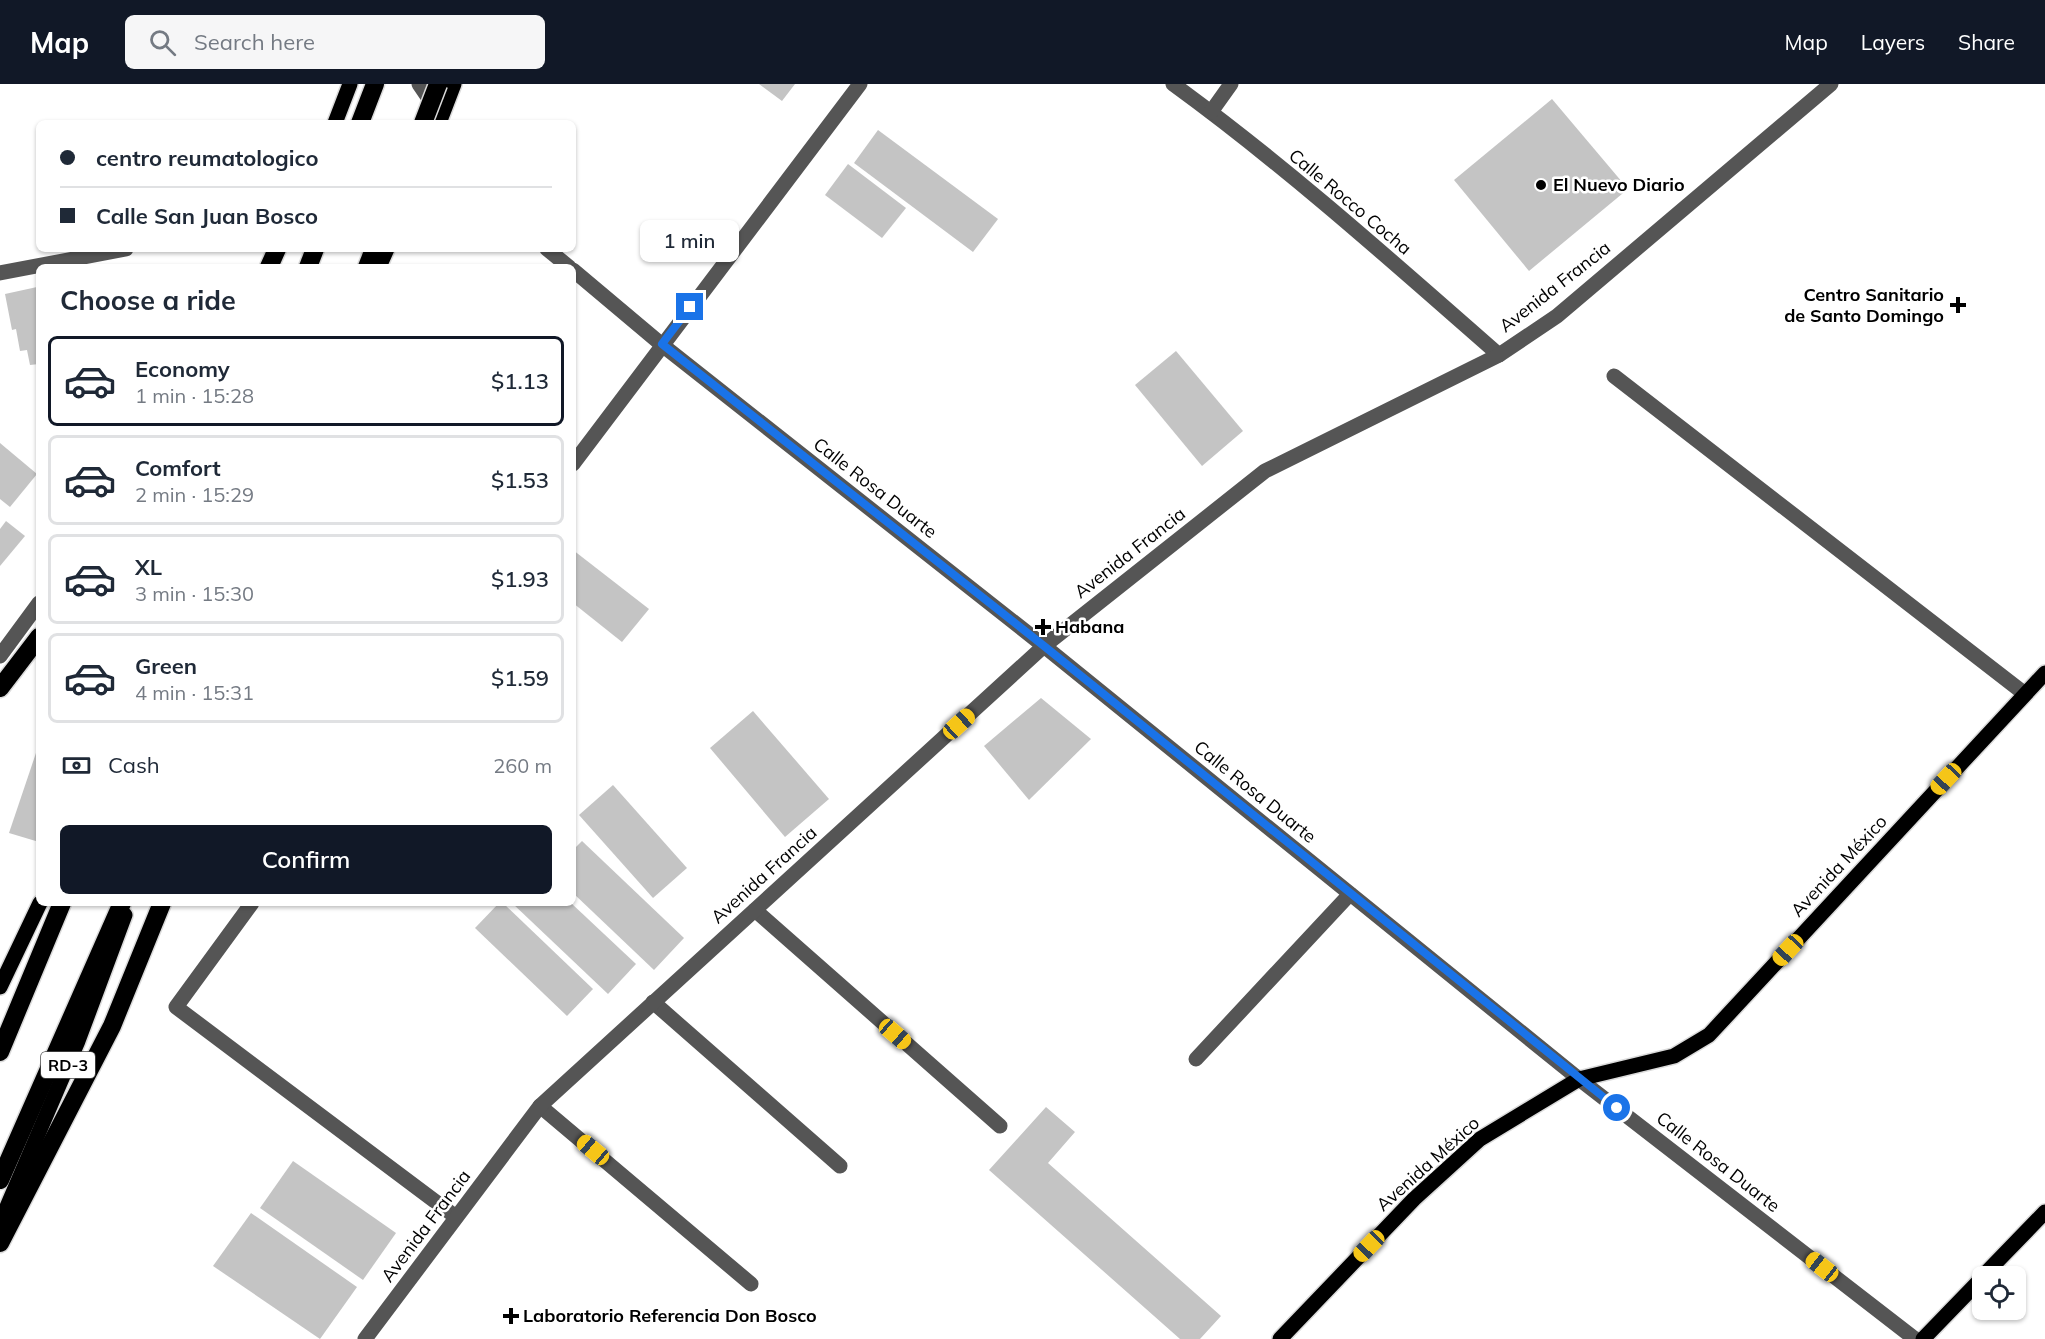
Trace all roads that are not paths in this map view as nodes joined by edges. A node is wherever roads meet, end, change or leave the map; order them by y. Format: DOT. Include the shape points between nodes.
graph roads {
  1 [pos="350,84"];
  2 [pos="375,84"];
  3 [pos="419,84"];
  4 [pos="438,84"];
  5 [pos="454,84"];
  6 [pos="861,84"];
  7 [pos="1173,84"];
  8 [pos="1231,84"];
  9 [pos="1831,84"];
  10 [pos="1211,112"];
  11 [pos="336,120"];
  12 [pos="361,120"];
  13 [pos="424,120"];
  14 [pos="440,120"];
  15 [pos="115,252"];
  16 [pos="551,252"];
  17 [pos="74,263"];
  18 [pos="565,264"];
  19 [pos="36,268"];
  20 [pos="576,272"];
  21 [pos="0,273"];
  22 [pos="662,344"];
  23 [pos="1499,355"];
  24 [pos="1614,376"];
  25 [pos="576,460"];
  26 [pos="36,607"];
  27 [pos="34,644"];
  28 [pos="1044,646"];
  29 [pos="0,656"];
  30 [pos="2045,673"];
  31 [pos="0,688"];
  32 [pos="2025,694"];
  33 [pos="1350,894"];
  34 [pos="38,906"];
  35 [pos="61,906"];
  36 [pos="121,906"];
  37 [pos="129,906"];
  38 [pos="161,906"];
  39 [pos="250,906"];
  40 [pos="754,910"];
  41 [pos="0,987"];
  42 [pos="653,1002"];
  43 [pos="0,1052"];
  44 [pos="1196,1059"];
  45 [pos="1579,1079"];
  46 [pos="540,1106"];
  47 [pos="1000,1126"];
  48 [pos="840,1166"];
  49 [pos="0,1180"];
  50 [pos="2045,1212"];
  51 [pos="456,1217"];
  52 [pos="0,1223"];
  53 [pos="0,1243"];
  54 [pos="1993,1266"];
  55 [pos="751,1284"];
  56 [pos="1972,1288"];
  57 [pos="365,1339"];
  58 [pos="1280,1339"];
  59 [pos="1915,1339"];
  60 [pos="1923,1339"];
  1 -- 11 [label="main road"];
  2 -- 12 [label="highway"];
  3 -- 14 [label="street"];
  4 -- 13 [label="highway, bridge"];
  5 -- 14 [label="main road"];
  6 -- 22 [label="street"];
  7 -- 10 [label="street, Calle Rocco Cocha"];
  8 -- 10 [label="street"];
  9 -- 23 [label="street, Avenida Francia" via="1557,316"];
  10 -- 23 [label="street, Calle Rocco Cocha"];
  15 -- 17 [label="street"];
  16 -- 18 [label="street"];
  19 -- 21 [label="street"];
  20 -- 22 [label="street, Calle Rosa Duarte"];
  22 -- 25 [label="street"];
  22 -- 28 [label="street, Calle Rosa Duarte"];
  23 -- 28 [label="street, Avenida Francia" via="1265,471"];
  24 -- 32 [label="street"];
  26 -- 29 [label="street"];
  27 -- 31 [label="highway"];
  28 -- 33 [label="street, Calle Rosa Duarte"];
  28 -- 40 [label="street, Avenida Francia"];
  30 -- 32 [label="main road, Avenida México"];
  32 -- 45 [label="main road, Avenida México" via="1709,1035 1674,1056"];
  33 -- 44 [label="street"];
  33 -- 45 [label="street, Calle Rosa Duarte"];
  34 -- 41 [label="main road"];
  35 -- 43 [label="highway"];
  36 -- 49 [label="highway, RD-3"];
  37 -- 52 [label="main road, RD-3" via="78,1041"];
  38 -- 53 [label="highway" via="112,1026"];
  39 -- 51 [label="street" via="176,1007"];
  40 -- 42 [label="street, Avenida Francia"];
  40 -- 47 [label="street"];
  42 -- 46 [label="street, Avenida Francia"];
  42 -- 48 [label="street"];
  45 -- 58 [label="main road, Avenida México" via="1480,1139 1414,1199"];
  45 -- 59 [label="street, Calle Rosa Duarte"];
  46 -- 51 [label="street, Avenida Francia"];
  46 -- 55 [label="street"];
  50 -- 54 [label="main road"];
  51 -- 57 [label="street, Avenida Francia"];
  56 -- 60 [label="main road"];
}
